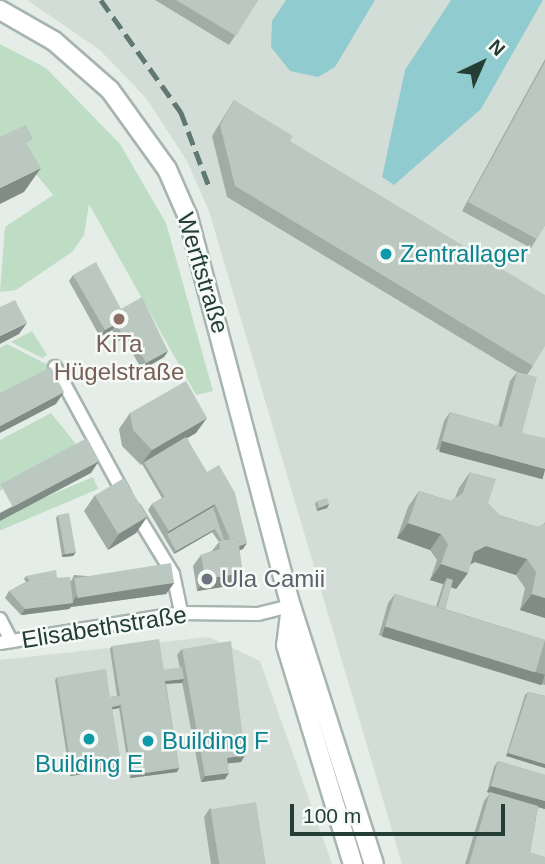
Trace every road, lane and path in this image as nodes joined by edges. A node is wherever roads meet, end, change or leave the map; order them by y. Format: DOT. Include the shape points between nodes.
graph roads {
  1 [pos="0,10"];
  2 [pos="55,367"];
  3 [pos="291,606"];
  4 [pos="181,613"];
  5 [pos="0,619"];
  6 [pos="6,642"];
  7 [pos="353,864"];
  8 [pos="374,864"];
  1 -- 3 [label="main road, Werftstraße" via="54,41 110,90 167,169 214,305"];
  2 -- 4 [label="street" via="173,574"];
  3 -- 4 [label="street, Elisabethstraße" via="258,614"];
  3 -- 7 [label="main road, Werftstraße" via="286,645"];
  3 -- 8 [label="main road, Werftstraße"];
  4 -- 6 [label="street, Elisabethstraße"];
  5 -- 6 [label="street"];
}
